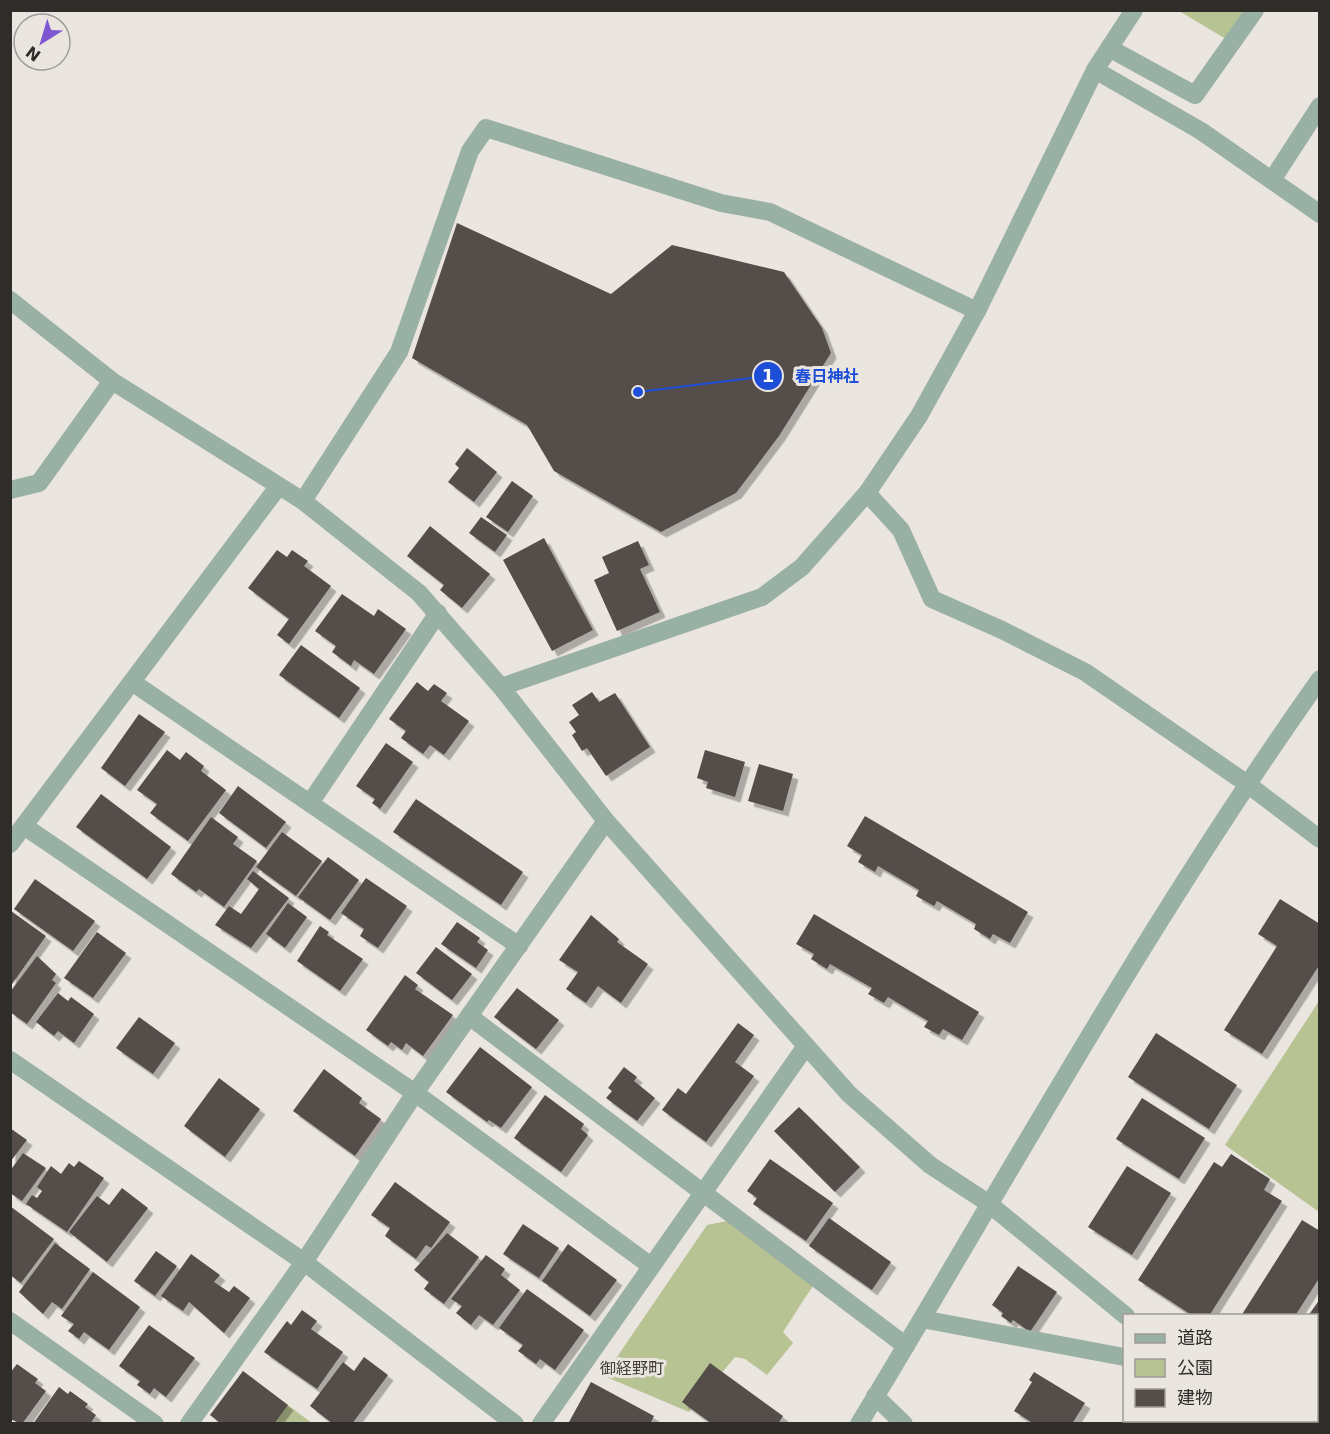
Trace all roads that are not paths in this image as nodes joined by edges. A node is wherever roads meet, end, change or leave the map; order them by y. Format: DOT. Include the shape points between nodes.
graph roads {
  1 [pos="1134,10"];
  2 [pos="1255,10"];
  3 [pos="1109,48"];
  4 [pos="1095,70"];
  5 [pos="1320,106"];
  6 [pos="1272,180"];
  7 [pos="1320,214"];
  8 [pos="10,300"];
  9 [pos="978,311"];
  10 [pos="112,381"];
  11 [pos="278,487"];
  12 [pos="10,490"];
  13 [pos="867,493"];
  14 [pos="303,501"];
  15 [pos="438,613"];
  16 [pos="1320,679"];
  17 [pos="132,681"];
  18 [pos="501,687"];
  19 [pos="1246,783"];
  20 [pos="310,803"];
  21 [pos="606,820"];
  22 [pos="24,826"];
  23 [pos="1320,839"];
  24 [pos="10,844"];
  25 [pos="519,946"];
  26 [pos="469,1016"];
  27 [pos="806,1046"];
  28 [pos="10,1060"];
  29 [pos="415,1093"];
  30 [pos="703,1192"];
  31 [pos="988,1203"];
  32 [pos="304,1262"];
  33 [pos="651,1266"];
  34 [pos="1124,1314"];
  35 [pos="922,1319"];
  36 [pos="10,1321"];
  37 [pos="906,1346"];
  38 [pos="1123,1357"];
  39 [pos="876,1396"];
  40 [pos="155,1424"];
  41 [pos="189,1424"];
  42 [pos="515,1424"];
  43 [pos="541,1424"];
  44 [pos="859,1424"];
  45 [pos="904,1424"];
  1 -- 3 [label="street"];
  2 -- 3 [label="street" via="1195,95"];
  3 -- 4 [label="street"];
  4 -- 6 [label="street" via="1201,131"];
  4 -- 9 [label="street"];
  5 -- 6 [label="street"];
  6 -- 7 [label="street"];
  8 -- 10 [label="street"];
  9 -- 13 [label="street" via="919,416"];
  9 -- 14 [label="street" via="770,212 721,203 486,128 470,151 399,352"];
  10 -- 11 [label="street"];
  10 -- 12 [label="street" via="39,483"];
  11 -- 14 [label="street"];
  11 -- 17 [label="street"];
  13 -- 18 [label="street" via="802,567 762,597"];
  13 -- 19 [label="street" via="901,530 932,599 1085,672"];
  14 -- 15 [label="street" via="398,574"];
  15 -- 18 [label="street"];
  15 -- 20 [label="street"];
  16 -- 19 [label="street"];
  17 -- 20 [label="street"];
  17 -- 22 [label="street"];
  18 -- 21 [label="street"];
  19 -- 23 [label="street"];
  19 -- 31 [label="street"];
  20 -- 25 [label="street"];
  21 -- 25 [label="street"];
  21 -- 27 [label="street"];
  22 -- 24 [label="street"];
  22 -- 29 [label="street"];
  25 -- 26 [label="street"];
  26 -- 29 [label="street"];
  26 -- 30 [label="street"];
  27 -- 30 [label="street"];
  27 -- 31 [label="street" via="849,1094 889,1130 930,1165"];
  28 -- 32 [label="street"];
  29 -- 32 [label="street"];
  29 -- 33 [label="street"];
  30 -- 33 [label="street"];
  30 -- 37 [label="street"];
  31 -- 34 [label="street"];
  31 -- 35 [label="street"];
  32 -- 41 [label="street"];
  32 -- 42 [label="street"];
  33 -- 43 [label="street"];
  35 -- 37 [label="street"];
  35 -- 38 [label="street"];
  36 -- 40 [label="street"];
  37 -- 39 [label="street"];
  39 -- 44 [label="street"];
  39 -- 45 [label="street"];
}
